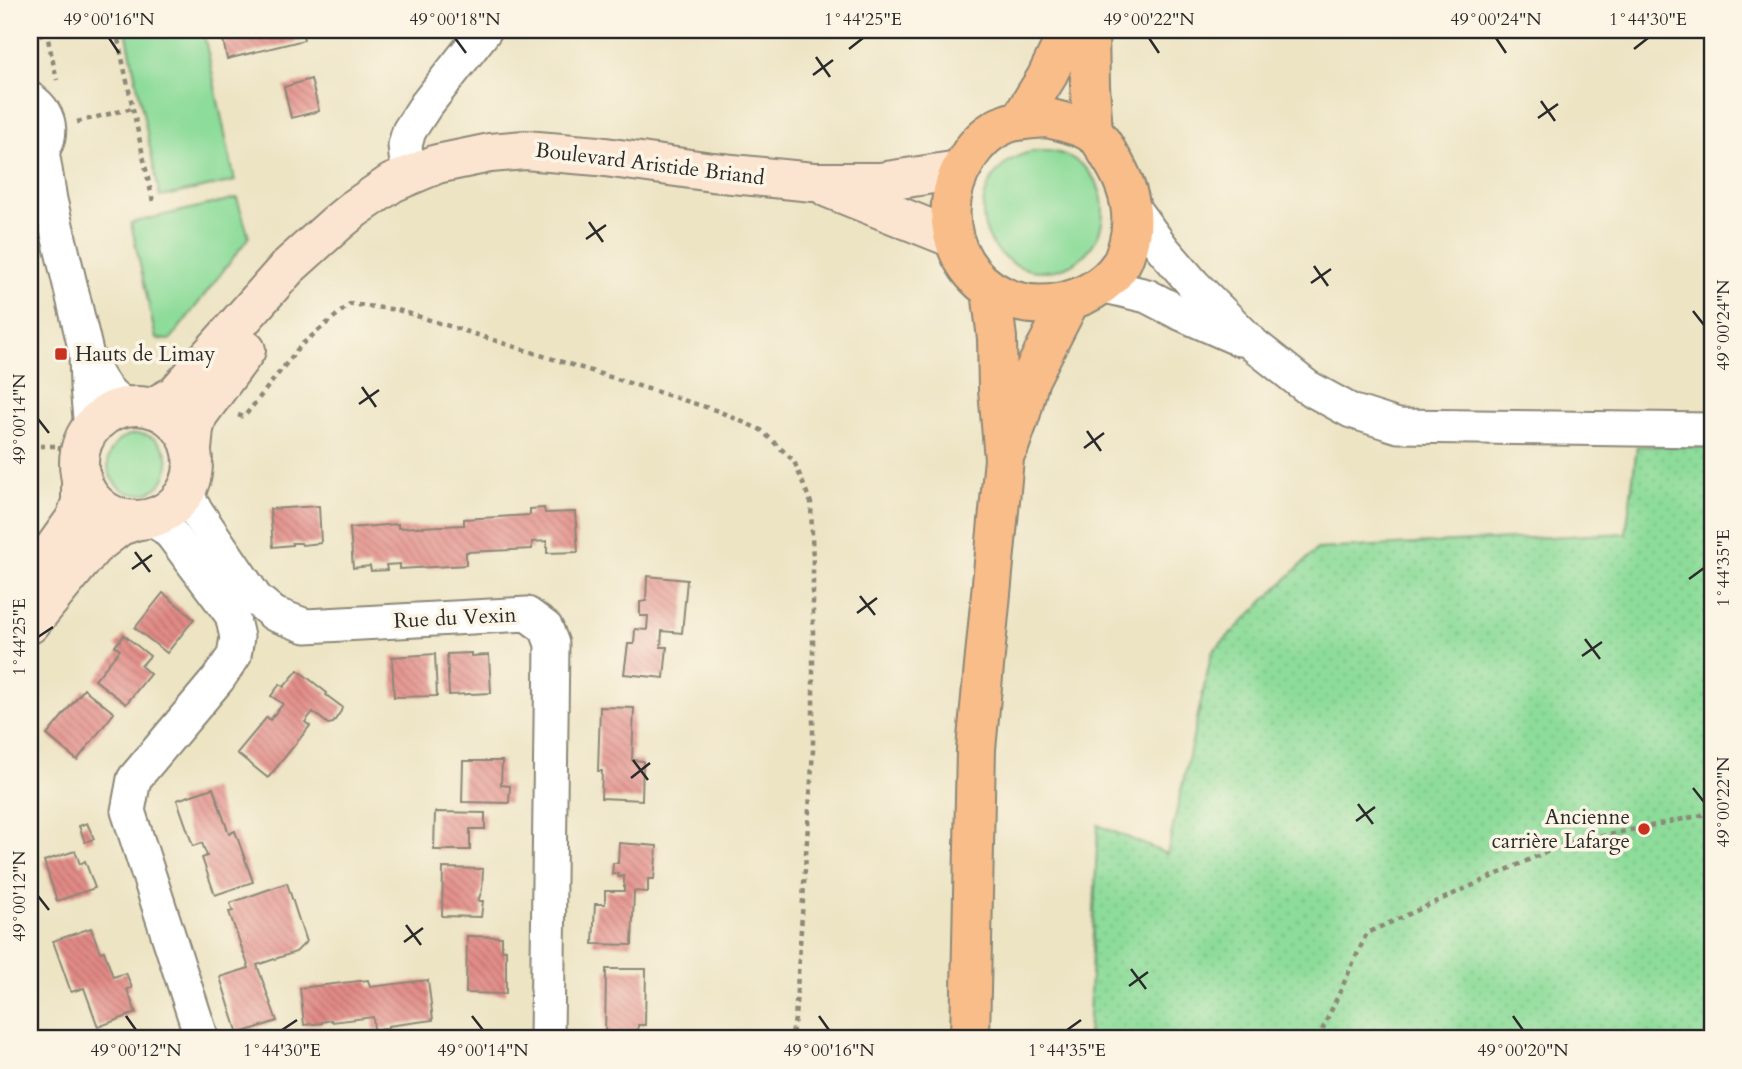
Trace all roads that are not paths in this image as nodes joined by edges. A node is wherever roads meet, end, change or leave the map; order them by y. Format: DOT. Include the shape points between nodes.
graph roads {
  1 [pos="485,30"];
  2 [pos="1069,30"];
  3 [pos="1089,30"];
  4 [pos="44,92"];
  5 [pos="1020,120"];
  6 [pos="1093,134"];
  7 [pos="36,156"];
  8 [pos="959,170"];
  9 [pos="411,174"];
  10 [pos="813,182"];
  11 [pos="1132,207"];
  12 [pos="337,223"];
  13 [pos="953,238"];
  14 [pos="991,291"];
  15 [pos="1086,293"];
  16 [pos="1254,345"];
  17 [pos="86,352"];
  18 [pos="139,407"];
  19 [pos="1712,430"];
  20 [pos="89,431"];
  21 [pos="192,450"];
  22 [pos="1004,459"];
  23 [pos="81,477"];
  24 [pos="188,487"];
  25 [pos="144,519"];
  26 [pos="30,582"];
  27 [pos="30,624"];
  28 [pos="202,1039"];
  29 [pos="547,1039"];
  30 [pos="971,1039"];
  1 -- 9 [label="street" via="409,131 405,145"];
  2 -- 5 [label="main road"];
  3 -- 6 [label="main road"];
  4 -- 7 [label="street" via="37,103 49,132"];
  5 -- 6 [label="main road" via="1048,118"];
  5 -- 8 [label="main road" via="991,131 974,146"];
  6 -- 11 [label="main road" via="1120,170"];
  7 -- 17 [label="street"];
  8 -- 10 [label="main road, Boulevard Aristide Briand" via="880,182"];
  8 -- 13 [label="main road" via="950,202"];
  9 -- 10 [label="main road, Boulevard Aristide Briand" via="463,157 525,149"];
  9 -- 12 [label="main road, Boulevard Aristide Briand"];
  10 -- 13 [label="main road, Boulevard Aristide Briand"];
  11 -- 15 [label="main road" via="1132,230 1121,264"];
  11 -- 16 [label="street" via="1178,267"];
  12 -- 18 [label="main road, Boulevard Aristide Briand" via="288,267 175,395 155,407"];
  12 -- 21 [label="main road, Boulevard Aristide Briand" via="209,400 196,421"];
  13 -- 14 [label="main road" via="970,271"];
  14 -- 15 [label="main road" via="1018,302 1043,305"];
  14 -- 22 [label="main road"];
  15 -- 16 [label="street" via="1147,296"];
  15 -- 22 [label="main road" via="1030,379"];
  16 -- 19 [label="street" via="1307,387 1351,411 1398,426"];
  17 -- 18 [label="street" via="112,397"];
  17 -- 20 [label="street"];
  18 -- 20 [label="main road" via="111,412"];
  18 -- 21 [label="main road" via="171,418"];
  20 -- 23 [label="main road" via="80,452"];
  21 -- 24 [label="main road"];
  22 -- 30 [label="main road" via="976,750"];
  23 -- 25 [label="main road" via="102,509 125,519"];
  23 -- 26 [label="main road" via="81,502 75,519"];
  24 -- 25 [label="main road" via="173,507"];
  24 -- 29 [label="street, Rue du Vexin" via="191,505 256,599 274,614 306,626 527,614 546,628 552,644"];
  25 -- 27 [label="main road" via="120,526 93,547"];
  25 -- 28 [label="street" via="173,536 232,615 237,636 234,656 218,679 134,779 128,811"];
}
